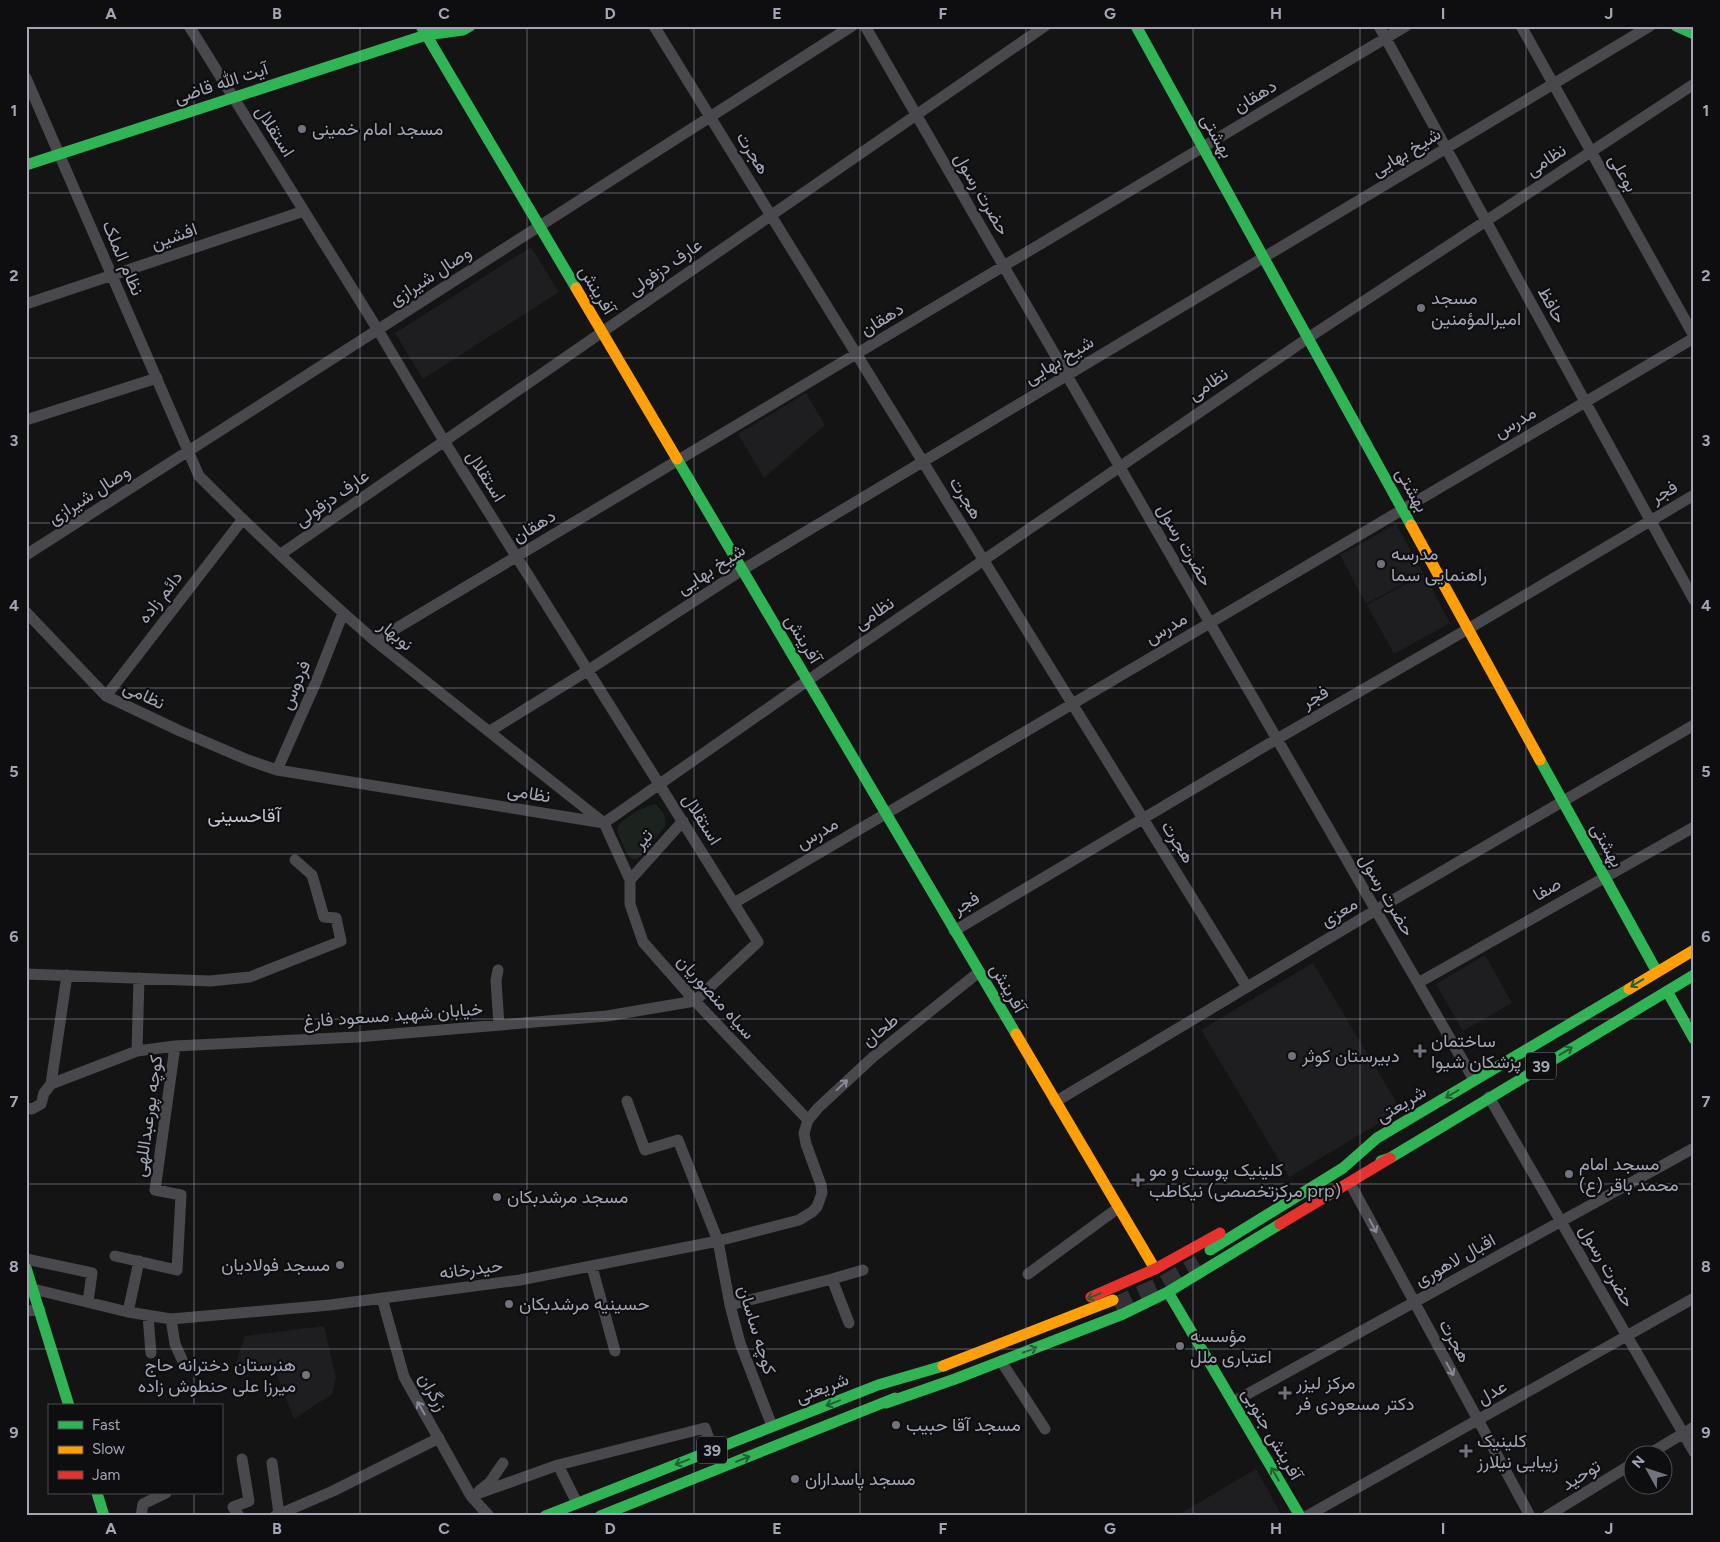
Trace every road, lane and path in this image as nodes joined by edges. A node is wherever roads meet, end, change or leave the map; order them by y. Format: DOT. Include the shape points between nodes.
graph roads {
  1 [pos="189,26"];
  2 [pos="436,26"];
  3 [pos="470,26"];
  4 [pos="654,26"];
  5 [pos="852,26"];
  6 [pos="865,26"];
  7 [pos="1044,26"];
  8 [pos="1136,26"];
  9 [pos="1379,26"];
  10 [pos="1406,26"];
  11 [pos="1521,26"];
  12 [pos="1650,26"];
  13 [pos="1676,26"];
  14 [pos="424,31"];
  15 [pos="1694,34"];
  16 [pos="1386,38"];
  17 [pos="26,78"];
  18 [pos="1553,84"];
  19 [pos="1693,86"];
  20 [pos="234,98"];
  21 [pos="916,115"];
  22 [pos="710,117"];
  23 [pos="1203,147"];
  24 [pos="1446,148"];
  25 [pos="1591,151"];
  26 [pos="60,154"];
  27 [pos="26,165"];
  28 [pos="304,211"];
  29 [pos="771,215"];
  30 [pos="1486,221"];
  31 [pos="539,227"];
  32 [pos="1264,258"];
  33 [pos="1004,266"];
  34 [pos="112,276"];
  35 [pos="26,304"];
  36 [pos="378,330"];
  37 [pos="602,333"];
  38 [pos="1694,337"];
  39 [pos="1308,338"];
  40 [pos="856,354"];
  41 [pos="1067,376"];
  42 [pos="156,378"];
  43 [pos="1585,402"];
  44 [pos="26,420"];
  45 [pos="444,442"];
  46 [pos="188,452"];
  47 [pos="677,461"];
  48 [pos="923,462"];
  49 [pos="1119,467"];
  50 [pos="1694,495"];
  51 [pos="1402,509"];
  52 [pos="243,519"];
  53 [pos="1650,521"];
  54 [pos="281,554"];
  55 [pos="26,556"];
  56 [pos="516,556"];
  57 [pos="983,560"];
  58 [pos="742,570"];
  59 [pos="1694,600"];
  60 [pos="26,612"];
  61 [pos="343,613"];
  62 [pos="1210,623"];
  63 [pos="1468,629"];
  64 [pos="375,641"];
  65 [pos="587,671"];
  66 [pos="807,681"];
  67 [pos="106,696"];
  68 [pos="1072,704"];
  69 [pos="1694,725"];
  70 [pos="490,732"];
  71 [pos="1277,739"];
  72 [pos="277,770"];
  73 [pos="659,784"];
  74 [pos="1563,801"];
  75 [pos="885,814"];
  76 [pos="1143,819"];
  77 [pos="682,821"];
  78 [pos="604,823"];
  79 [pos="1694,827"];
  80 [pos="295,860"];
  81 [pos="1604,877"];
  82 [pos="630,880"];
  83 [pos="734,902"];
  84 [pos="1376,910"];
  85 [pos="954,931"];
  86 [pos="1694,950"];
  87 [pos="498,970"];
  88 [pos="979,972"];
  89 [pos="1656,972"];
  90 [pos="26,974"];
  91 [pos="67,975"];
  92 [pos="1694,975"];
  93 [pos="139,978"];
  94 [pos="1418,983"];
  95 [pos="1247,987"];
  96 [pos="1667,991"];
  97 [pos="695,1001"];
  98 [pos="499,1025"];
  99 [pos="1694,1039"];
  100 [pos="175,1046"];
  101 [pos="137,1051"];
  102 [pos="1474,1080"];
  103 [pos="51,1084"];
  104 [pos="1489,1097"];
  105 [pos="627,1101"];
  106 [pos="1055,1102"];
  107 [pos="26,1108"];
  108 [pos="808,1120"];
  109 [pos="1694,1148"];
  110 [pos="1390,1158"];
  111 [pos="1350,1183"];
  112 [pos="1118,1208"];
  113 [pos="1561,1221"];
  114 [pos="718,1241"];
  115 [pos="1210,1253"];
  116 [pos="115,1256"];
  117 [pos="26,1260"];
  118 [pos="139,1261"];
  119 [pos="592,1267"];
  120 [pos="26,1268"];
  121 [pos="863,1270"];
  122 [pos="1028,1274"];
  123 [pos="832,1279"];
  124 [pos="1161,1281"];
  125 [pos="33,1289"];
  126 [pos="382,1298"];
  127 [pos="1694,1298"];
  128 [pos="88,1302"];
  129 [pos="1116,1302"];
  130 [pos="1414,1302"];
  131 [pos="730,1305"];
  132 [pos="40,1310"];
  133 [pos="26,1311"];
  134 [pos="128,1312"];
  135 [pos="148,1316"];
  136 [pos="171,1319"];
  137 [pos="849,1323"];
  138 [pos="1627,1336"];
  139 [pos="615,1351"];
  140 [pos="151,1353"];
  141 [pos="1001,1361"];
  142 [pos="184,1364"];
  143 [pos="1233,1402"];
  144 [pos="886,1403"];
  145 [pos="68,1404"];
  146 [pos="1478,1419"];
  147 [pos="772,1426"];
  148 [pos="1694,1427"];
  149 [pos="1045,1430"];
  150 [pos="1683,1434"];
  151 [pos="439,1438"];
  152 [pos="1666,1444"];
  153 [pos="713,1450"];
  154 [pos="1694,1452"];
  155 [pos="242,1459"];
  156 [pos="272,1463"];
  157 [pos="503,1463"];
  158 [pos="558,1466"];
  159 [pos="1622,1470"];
  160 [pos="97,1494"];
  161 [pos="164,1494"];
  162 [pos="471,1496"];
  163 [pos="578,1503"];
  164 [pos="277,1515"];
  165 [pos="104,1516"];
  166 [pos="141,1516"];
  167 [pos="239,1516"];
  168 [pos="489,1516"];
  169 [pos="545,1516"];
  170 [pos="600,1516"];
  171 [pos="1300,1516"];
  172 [pos="1307,1516"];
  173 [pos="1530,1516"];
  174 [pos="1546,1516"];
  1 -- 20 [label="street, استقلال"];
  2 -- 14 [label="main road"];
  3 -- 14 [label="main road" via="464,30"];
  4 -- 22 [label="street, هجرت"];
  5 -- 22 [label="street, وصال شیرازی"];
  6 -- 21 [label="street, حضرت رسول"];
  7 -- 21 [label="street, عارف دزفولی"];
  8 -- 23 [label="main road, بهشتی"];
  9 -- 16 [label="street, حافظ"];
  10 -- 16 [label="street, دهقان"];
  11 -- 18 [label="street, بوعلی"];
  12 -- 18 [label="street, شیخ بهایی"];
  13 -- 15 [label="main road"];
  14 -- 20 [label="main road, آیت الله قاضی"];
  14 -- 31 [label="main road, آفرینش"];
  16 -- 23 [label="street, دهقان"];
  16 -- 24 [label="street, حافظ"];
  17 -- 26 [label="street, نظام الملک"];
  18 -- 24 [label="street, شیخ بهایی"];
  18 -- 25 [label="street, بوعلی"];
  19 -- 25 [label="street, نظامی"];
  20 -- 26 [label="main road, آیت الله قاضی"];
  20 -- 28 [label="street, استقلال"];
  21 -- 29 [label="street, عارف دزفولی"];
  21 -- 33 [label="street, حضرت رسول"];
  22 -- 29 [label="street, هجرت"];
  22 -- 31 [label="street, وصال شیرازی"];
  23 -- 32 [label="main road, بهشتی"];
  23 -- 33 [label="street, دهقان"];
  24 -- 30 [label="street, حافظ"];
  24 -- 32 [label="street, شیخ بهایی"];
  25 -- 30 [label="street, نظامی"];
  25 -- 38 [label="street, بوعلی"];
  26 -- 27 [label="main road, آیت الله قاضی"];
  26 -- 34 [label="street, نظام الملک"];
  28 -- 34 [label="street, افشین"];
  28 -- 36 [label="street, استقلال"];
  29 -- 37 [label="street, عارف دزفولی"];
  29 -- 40 [label="street, هجرت"];
  30 -- 39 [label="street, نظامی"];
  30 -- 43 [label="street, حافظ"];
  31 -- 36 [label="street, وصال شیرازی"];
  31 -- 37 [label="main road, آفرینش"];
  32 -- 39 [label="main road, بهشتی"];
  32 -- 41 [label="street, شیخ بهایی"];
  33 -- 40 [label="street, دهقان"];
  33 -- 41 [label="street, حضرت رسول"];
  34 -- 35 [label="street, افشین"];
  34 -- 42 [label="street, نظام الملک"];
  36 -- 45 [label="street, استقلال"];
  36 -- 46 [label="street, وصال شیرازی"];
  37 -- 45 [label="street, عارف دزفولی"];
  37 -- 47 [label="main road, آفرینش"];
  38 -- 43 [label="street, مدرس"];
  39 -- 49 [label="street, نظامی"];
  39 -- 51 [label="main road, بهشتی"];
  40 -- 47 [label="street, دهقان"];
  40 -- 48 [label="street, هجرت"];
  41 -- 48 [label="street, شیخ بهایی"];
  41 -- 49 [label="street, حضرت رسول"];
  42 -- 44 [label="street"];
  42 -- 46 [label="street, نظام الملک"];
  43 -- 51 [label="street, مدرس"];
  43 -- 53 [label="street, حافظ"];
  45 -- 54 [label="street, عارف دزفولی"];
  45 -- 56 [label="street, استقلال"];
  46 -- 52 [label="street, نوبهار" via="200,476"];
  46 -- 55 [label="street, وصال شیرازی"];
  47 -- 56 [label="street, دهقان"];
  47 -- 58 [label="main road, آفرینش"];
  48 -- 57 [label="street, هجرت"];
  48 -- 58 [label="street, شیخ بهایی"];
  49 -- 57 [label="street, نظامی"];
  49 -- 62 [label="street, حضرت رسول"];
  50 -- 53 [label="street, فجر"];
  51 -- 62 [label="street, مدرس"];
  51 -- 63 [label="main road, بهشتی"];
  52 -- 54 [label="street, نوبهار"];
  52 -- 67 [label="street, دائم زاده"];
  53 -- 59 [label="street, حافظ"];
  53 -- 63 [label="street, فجر"];
  54 -- 61 [label="street, نوبهار"];
  56 -- 64 [label="street, دهقان"];
  56 -- 65 [label="street, استقلال"];
  57 -- 66 [label="street, نظامی"];
  57 -- 68 [label="street, هجرت"];
  58 -- 65 [label="street, شیخ بهایی"];
  58 -- 66 [label="main road, آفرینش"];
  60 -- 67 [label="street, نظامی"];
  61 -- 64 [label="street, نوبهار"];
  61 -- 72 [label="street, فردوس"];
  62 -- 68 [label="street, مدرس"];
  62 -- 71 [label="street, حضرت رسول"];
  63 -- 71 [label="street, فجر"];
  63 -- 74 [label="main road, بهشتی"];
  64 -- 70 [label="street, نوبهار"];
  65 -- 70 [label="street, شیخ بهایی"];
  65 -- 73 [label="street, استقلال"];
  66 -- 73 [label="street, نظامی"];
  66 -- 75 [label="main road, آفرینش"];
  67 -- 72 [label="street, نظامی" via="180,731"];
  68 -- 75 [label="street, مدرس"];
  68 -- 76 [label="street, هجرت"];
  69 -- 74 [label="street, معزی"];
  70 -- 78 [label="street, نوبهار"];
  71 -- 76 [label="street, فجر"];
  71 -- 84 [label="street, حضرت رسول"];
  72 -- 78 [label="street, نظامی"];
  73 -- 77 [label="street, استقلال"];
  73 -- 78 [label="street, نظامی"];
  74 -- 81 [label="main road, بهشتی"];
  74 -- 84 [label="street, معزی"];
  75 -- 83 [label="street, مدرس"];
  75 -- 85 [label="main road, آفرینش"];
  76 -- 85 [label="street, فجر"];
  76 -- 95 [label="street, هجرت"];
  77 -- 82 [label="street, تیر"];
  77 -- 83 [label="street, استقلال"];
  78 -- 82 [label="street"];
  79 -- 81 [label="street, صفا"];
  80 -- 93 [label="street" via="312,875 324,917 336,918 341,941 250,977 210,981"];
  81 -- 89 [label="main road, بهشتی"];
  81 -- 94 [label="street, صفا"];
  82 -- 97 [label="street, سیاه منصوریان" via="630,904 643,942"];
  83 -- 97 [label="street, استقلال" via="758,942"];
  84 -- 94 [label="street, حضرت رسول"];
  84 -- 95 [label="street, معزی"];
  85 -- 88 [label="main road, آفرینش"];
  86 -- 89 [label="main road, شریعتی / 39"];
  87 -- 98 [label="street"];
  88 -- 106 [label="main road, آفرینش"];
  108 -- 88 [label="street, طحان, one-way" via="873,1057"];
  89 -- 102 [label="main road, شریعتی / 39, one-way"];
  90 -- 91 [label="street"];
  91 -- 93 [label="street"];
  91 -- 103 [label="street"];
  92 -- 96 [label="main road, 39"];
  93 -- 101 [label="street"];
  94 -- 102 [label="street, حضرت رسول"];
  95 -- 106 [label="street, معزی"];
  96 -- 99 [label="main road"];
  104 -- 96 [label="main road, 39, one-way"];
  97 -- 98 [label="street, خیابان شهید مسعود فارغ" via="607,1016"];
  97 -- 108 [label="street, سیاه منصوریان"];
  98 -- 100 [label="street, خیابان شهید مسعود فارغ"];
  100 -- 101 [label="street, خیابان شهید مسعود فارغ"];
  100 -- 118 [label="street, کوچه پورعبداللهی" via="155,1190 181,1195 177,1270"];
  101 -- 103 [label="street, خیابان شهید مسعود فارغ"];
  102 -- 115 [label="main road, شریعتی / 39, one-way" via="1377,1138 1343,1168"];
  103 -- 107 [label="street" via="41,1104 32,1109"];
  104 -- 110 [label="main road, 39"];
  104 -- 113 [label="street, حضرت رسول"];
  105 -- 114 [label="street, کوچه ساسان" via="645,1150 678,1140"];
  106 -- 112 [label="main road, آفرینش"];
  108 -- 114 [label="street, حیدرخانه" via="804,1133 806,1144 822,1193 817,1207 799,1220"];
  109 -- 113 [label="street, اقبال لاهوری"];
  110 -- 111 [label="main road"];
  110 -- 115 [label="main road, 39" via="1347,1175"];
  111 -- 115 [label="main road"];
  111 -- 130 [label="street, هجرت, one-way"];
  112 -- 122 [label="street"];
  112 -- 124 [label="main road, آفرینش"];
  113 -- 130 [label="street, اقبال لاهوری"];
  113 -- 138 [label="street, حضرت رسول"];
  114 -- 119 [label="street, حیدرخانه"];
  114 -- 131 [label="street, کوچه ساسان"];
  115 -- 115 [label="main road" via="1208,1265 1201,1259 1199,1249"];
  115 -- 124 [label="main road"];
  115 -- 124 [label="main road"];
  116 -- 118 [label="street"];
  117 -- 128 [label="street" via="92,1273"];
  118 -- 134 [label="street"];
  119 -- 126 [label="street, حیدرخانه"];
  119 -- 139 [label="street"];
  120 -- 125 [label="main road"];
  121 -- 123 [label="street"];
  123 -- 131 [label="street"];
  123 -- 137 [label="street"];
  124 -- 129 [label="main road"];
  124 -- 129 [label="main road"];
  124 -- 143 [label="main road, آفرینش جنوبی"];
  125 -- 128 [label="street, حیدرخانه"];
  125 -- 132 [label="main road"];
  126 -- 136 [label="street, حیدرخانه"];
  151 -- 126 [label="street, زرگران, one-way" via="404,1377"];
  127 -- 138 [label="street, عدل"];
  128 -- 134 [label="street, حیدرخانه"];
  129 -- 129 [label="main road" via="1125,1310 1125,1298 1117,1290"];
  141 -- 129 [label="main road, one-way"];
  129 -- 144 [label="main road, شریعتی / 39" via="950,1371"];
  129 -- 147 [label="main road, شریعتی / 39, one-way" via="945,1356"];
  130 -- 143 [label="street, اقبال لاهوری"];
  130 -- 146 [label="street, هجرت, one-way"];
  131 -- 147 [label="street, کوچه ساسان" via="743,1353"];
  132 -- 133 [label="street"];
  132 -- 145 [label="main road"];
  134 -- 135 [label="street, حیدرخانه"];
  135 -- 136 [label="street, حیدرخانه"];
  135 -- 140 [label="street"];
  136 -- 142 [label="street" via="175,1344"];
  138 -- 146 [label="street, عدل"];
  138 -- 150 [label="street, حضرت رسول"];
  141 -- 144 [label="main road"];
  141 -- 149 [label="street"];
  171 -- 143 [label="main road, آفرینش جنوبی, one-way"];
  170 -- 144 [label="main road, شریعتی / 39, one-way"];
  146 -- 172 [label="street, عدل"];
  146 -- 173 [label="street, هجرت"];
  147 -- 153 [label="main road, شریعتی / 39"];
  148 -- 150 [label="street"];
  150 -- 152 [label="street"];
  150 -- 154 [label="street, حضرت رسول"];
  151 -- 162 [label="street, زرگران"];
  151 -- 164 [label="street"];
  153 -- 158 [label="street" via="705,1428"];
  153 -- 163 [label="main road, شریعتی / 39, one-way"];
  155 -- 167 [label="street" via="249,1501 233,1507"];
  156 -- 164 [label="street"];
  157 -- 162 [label="street" via="490,1482"];
  158 -- 162 [label="street"];
  158 -- 163 [label="street"];
  159 -- 174 [label="street, توحید"];
  160 -- 165 [label="main road"];
  161 -- 166 [label="street" via="143,1504"];
  162 -- 168 [label="street, زرگران"];
  163 -- 169 [label="main road, شریعتی / 39"];
}
